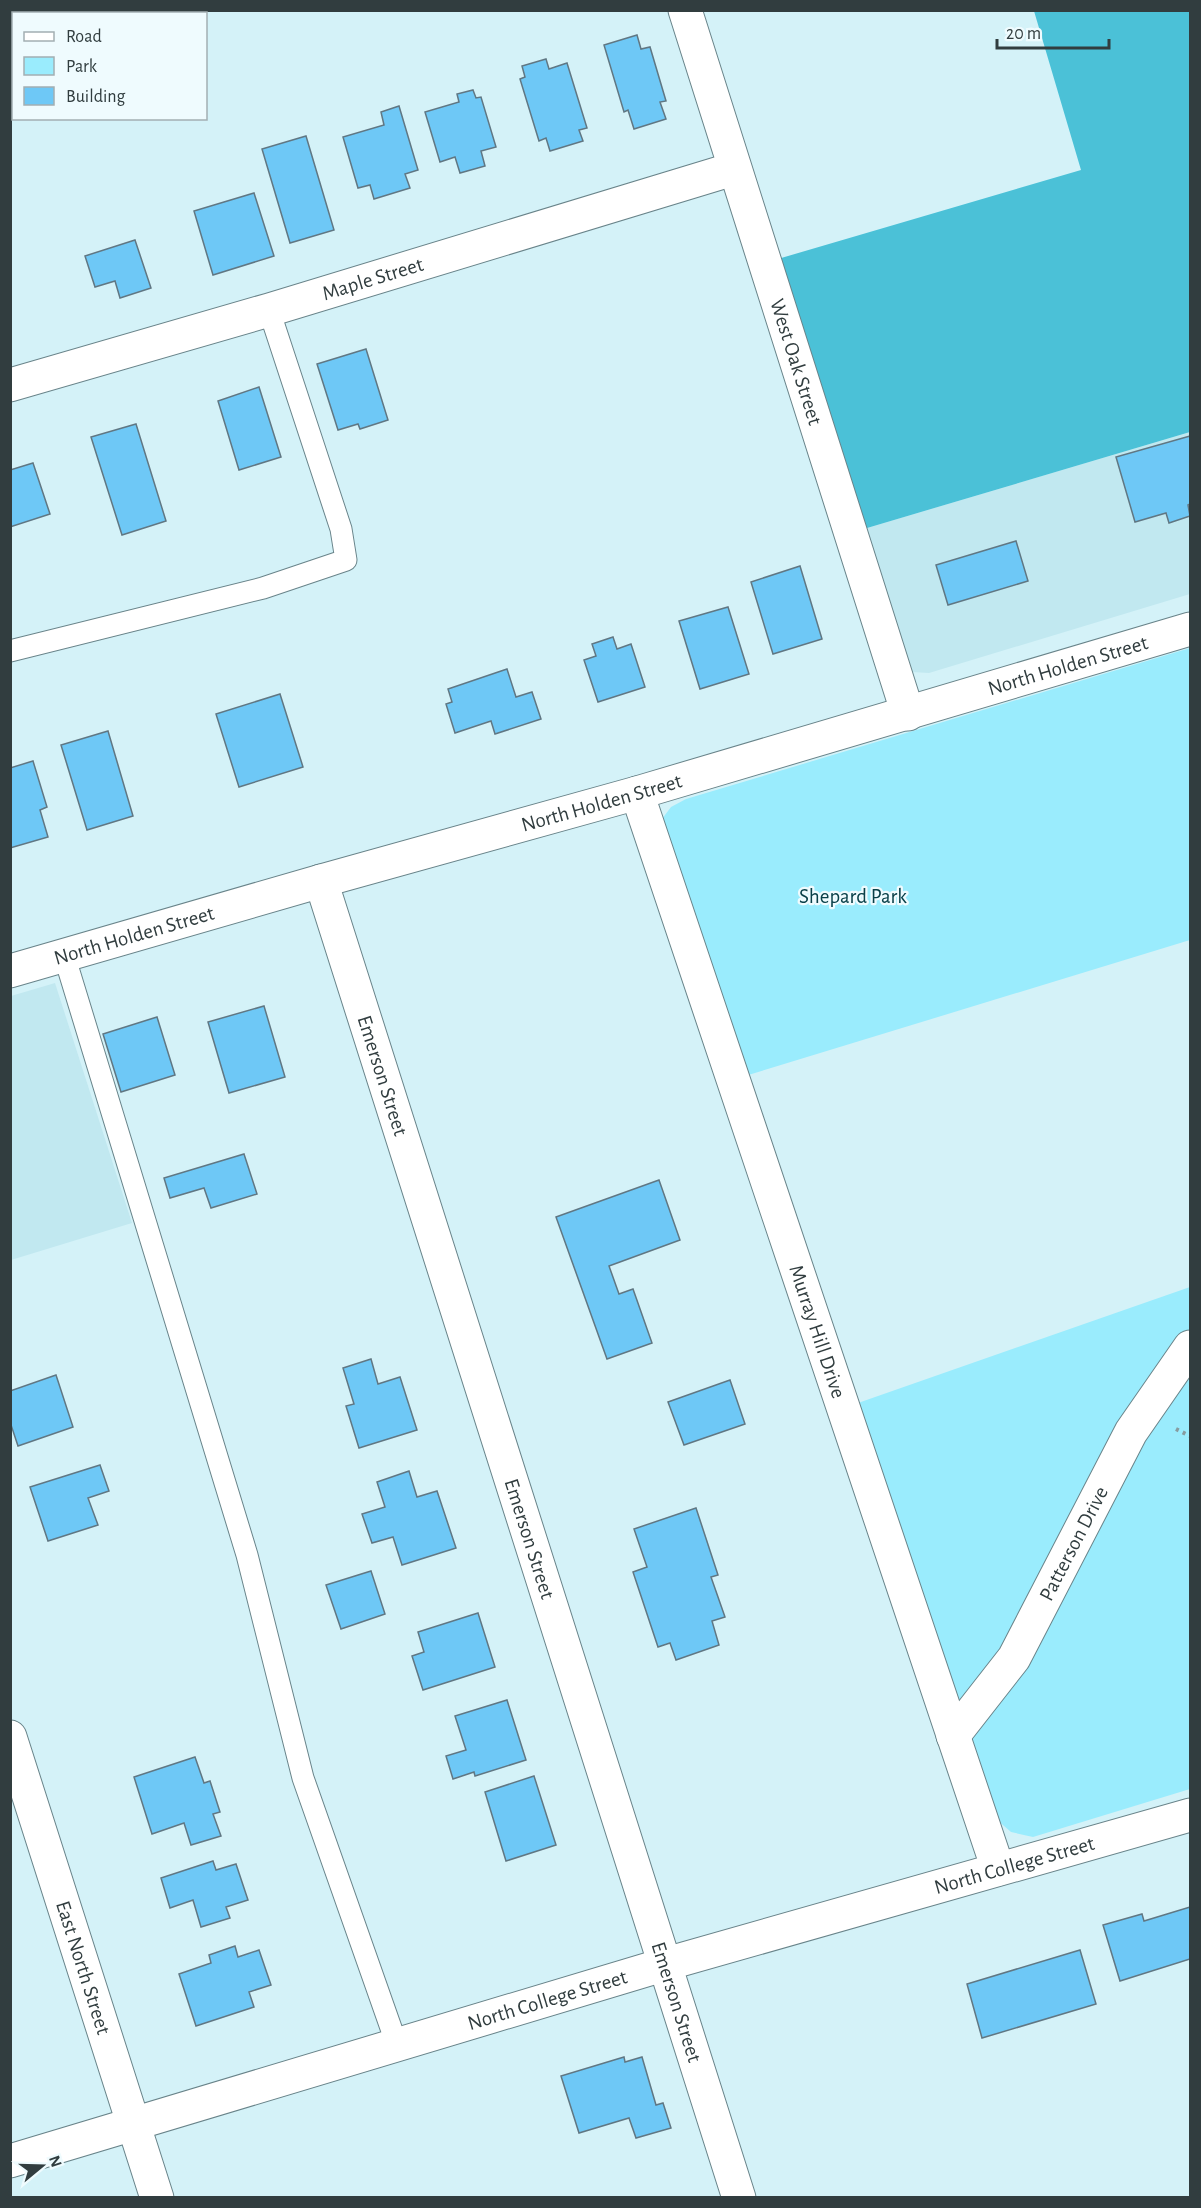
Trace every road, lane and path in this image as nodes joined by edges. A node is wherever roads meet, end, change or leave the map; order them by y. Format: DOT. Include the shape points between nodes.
graph roads {
  1 [pos="685,10"];
  2 [pos="733,169"];
  3 [pos="269,310"];
  4 [pos="10,385"];
  5 [pos="1191,629"];
  6 [pos="10,651"];
  7 [pos="908,714"];
  8 [pos="637,794"];
  9 [pos="321,881"];
  10 [pos="64,955"];
  11 [pos="10,970"];
  12 [pos="1191,1347"];
  13 [pos="953,1736"];
  14 [pos="10,1737"];
  15 [pos="1191,1815"];
  16 [pos="998,1869"];
  17 [pos="666,1964"];
  18 [pos="397,2045"];
  19 [pos="135,2124"];
  20 [pos="10,2161"];
  21 [pos="157,2198"];
  22 [pos="739,2198"];
  1 -- 2 [label="street, West Oak Street"];
  2 -- 3 [label="street, Maple Street"];
  2 -- 7 [label="street, West Oak Street"];
  3 -- 4 [label="street, Maple Street"];
  3 -- 6 [label="lane" via="341,529 346,560 263,588"];
  5 -- 7 [label="street, North Holden Street"];
  7 -- 8 [label="street, North Holden Street"];
  8 -- 9 [label="street, North Holden Street"];
  8 -- 13 [label="street, Murray Hill Drive"];
  9 -- 10 [label="street, North Holden Street"];
  9 -- 17 [label="street, Emerson Street"];
  10 -- 11 [label="street, North Holden Street"];
  10 -- 18 [label="lane" via="247,1555 303,1778"];
  12 -- 13 [label="street, Patterson Drive" via="1131,1432 1014,1658"];
  13 -- 16 [label="street, Murray Hill Drive"];
  14 -- 19 [label="street, East North Street"];
  15 -- 16 [label="street, North College Street"];
  16 -- 17 [label="street, North College Street"];
  17 -- 18 [label="street, North College Street"];
  17 -- 22 [label="street, Emerson Street"];
  18 -- 19 [label="street, North College Street"];
  19 -- 20 [label="street, North College Street"];
  19 -- 21 [label="street, East North Street"];
}
